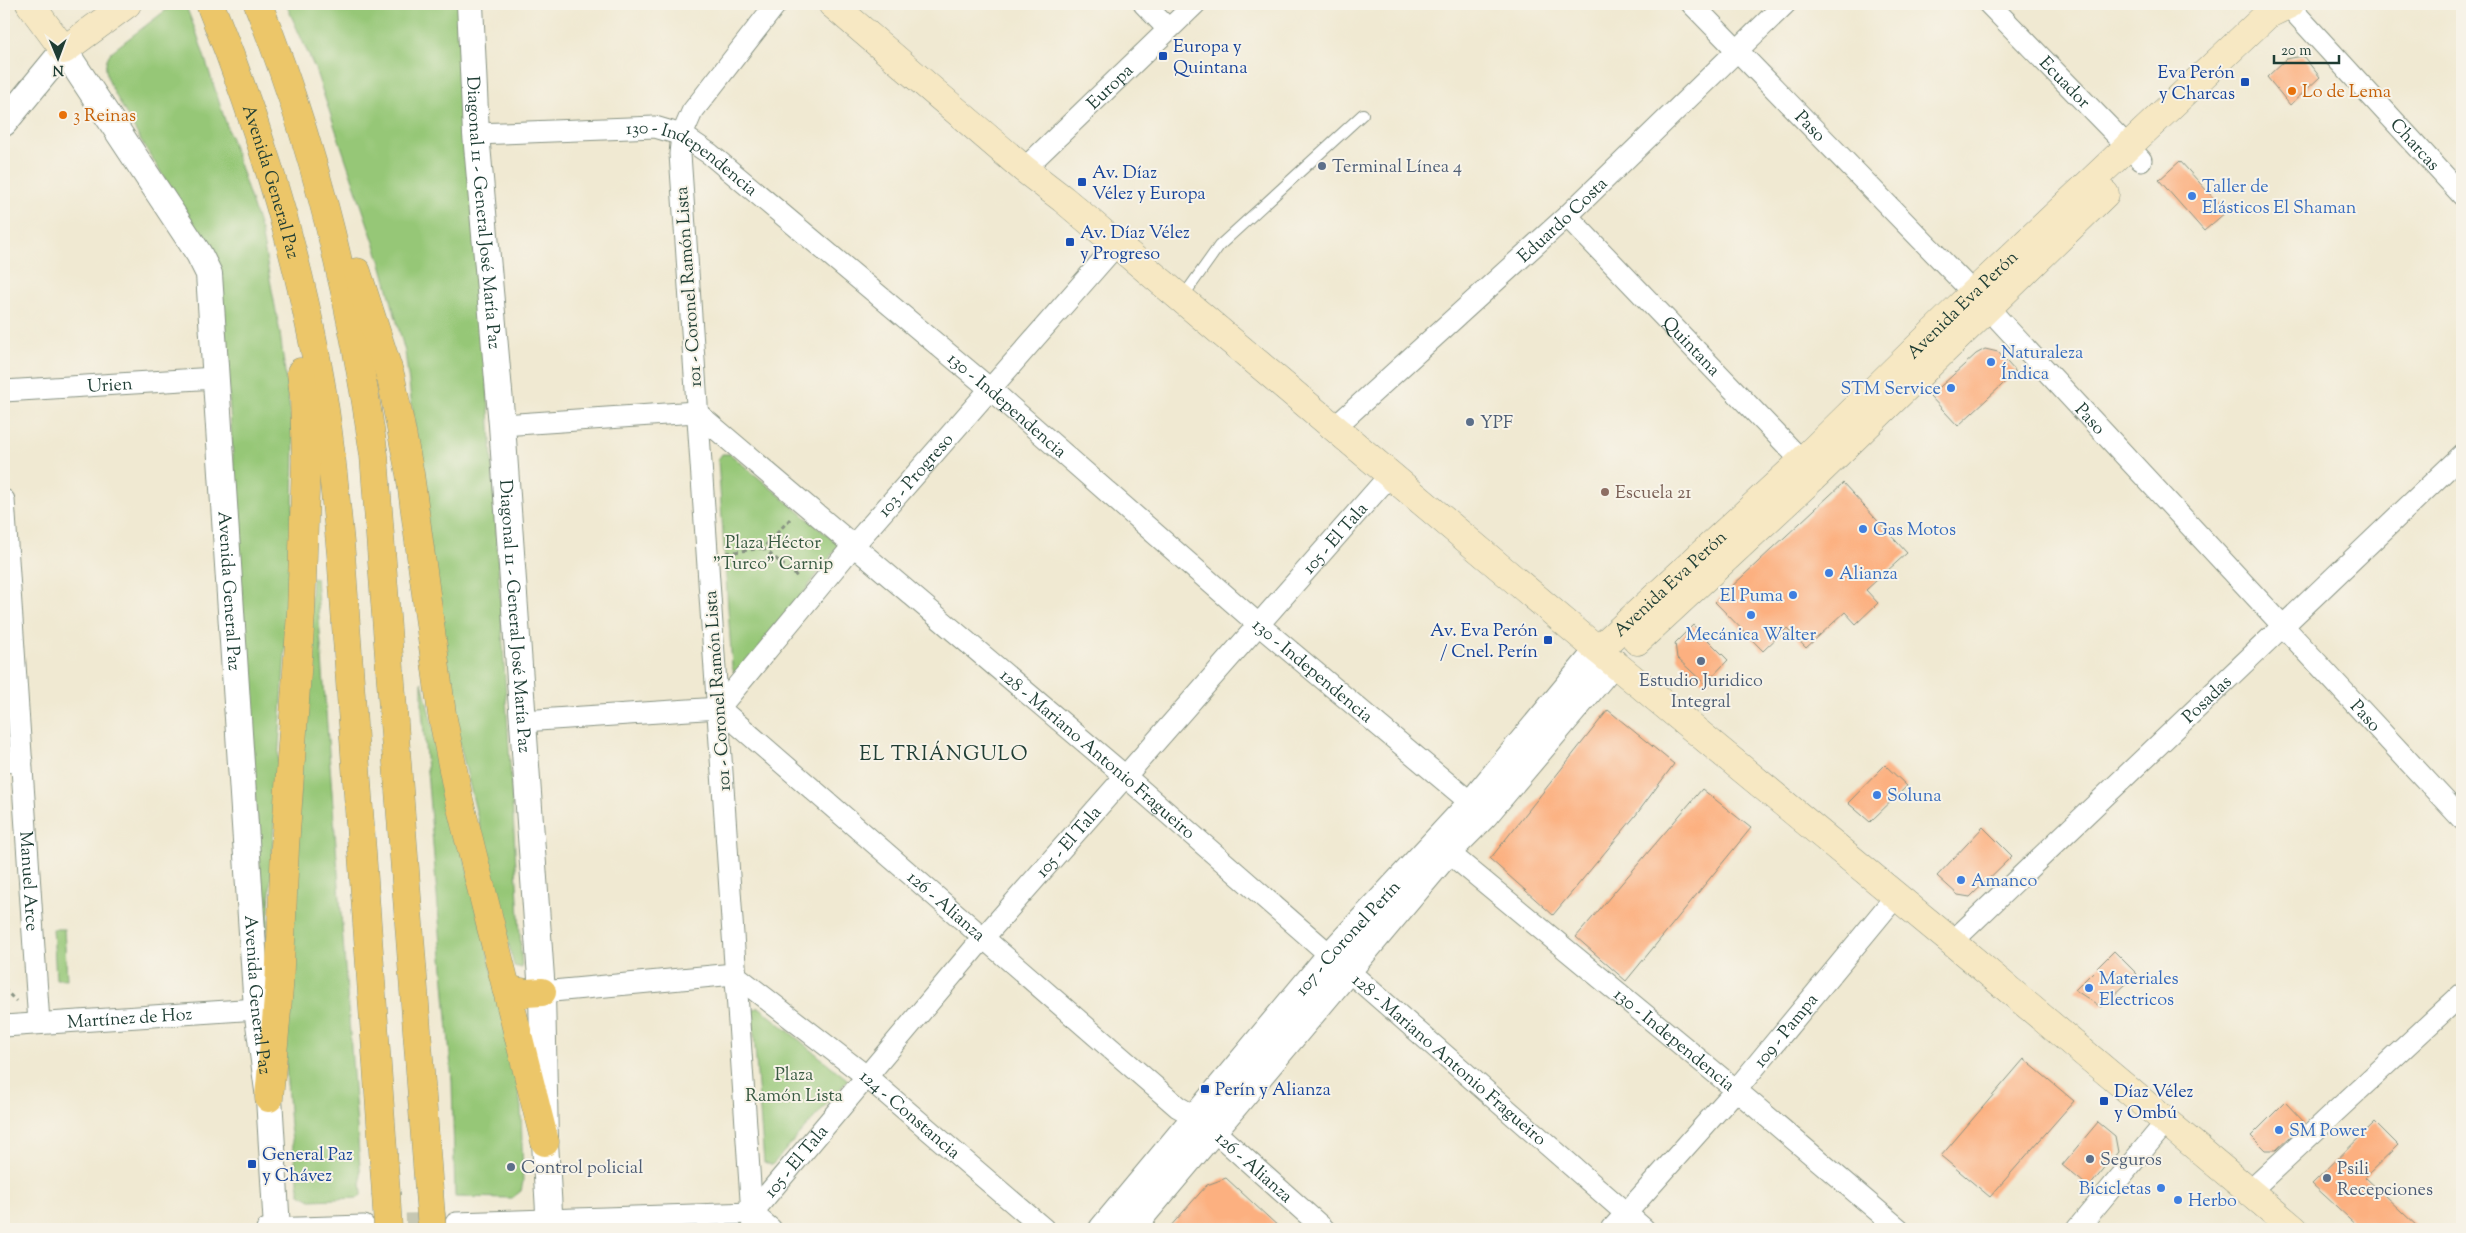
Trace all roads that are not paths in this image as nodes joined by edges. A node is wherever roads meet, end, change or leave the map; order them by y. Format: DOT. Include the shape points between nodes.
graph roads {
  1 [pos="30,4"];
  2 [pos="127,4"];
  3 [pos="210,4"];
  4 [pos="258,4"];
  5 [pos="470,4"];
  6 [pos="776,4"];
  7 [pos="832,4"];
  8 [pos="1144,4"];
  9 [pos="1195,4"];
  10 [pos="1692,4"];
  11 [pos="1785,4"];
  12 [pos="1989,4"];
  13 [pos="2288,4"];
  14 [pos="1168,29"];
  15 [pos="64,50"];
  16 [pos="1736,51"];
  17 [pos="1363,114"];
  18 [pos="4,122"];
  19 [pos="476,134"];
  20 [pos="682,135"];
  21 [pos="2134,153"];
  22 [pos="1024,169"];
  23 [pos="318,179"];
  24 [pos="277,190"];
  25 [pos="2462,195"];
  26 [pos="1567,216"];
  27 [pos="1117,244"];
  28 [pos="1181,299"];
  29 [pos="1980,301"];
  30 [pos="215,378"];
  31 [pos="989,388"];
  32 [pos="4,391"];
  33 [pos="696,412"];
  34 [pos="502,425"];
  35 [pos="1334,428"];
  36 [pos="2462,455"];
  37 [pos="1810,467"];
  38 [pos="1390,475"];
  39 [pos="4,500"];
  40 [pos="853,546"];
  41 [pos="1259,626"];
  42 [pos="2282,626"];
  43 [pos="1606,656"];
  44 [pos="719,708"];
  45 [pos="523,721"];
  46 [pos="13,762"];
  47 [pos="1125,776"];
  48 [pos="1478,808"];
  49 [pos="2462,819"];
  50 [pos="1448,852"];
  51 [pos="1896,896"];
  52 [pos="984,937"];
  53 [pos="1952,942"];
  54 [pos="1339,962"];
  55 [pos="734,974"];
  56 [pos="506,989"];
  57 [pos="542,992"];
  58 [pos="2462,994"];
  59 [pos="257,1009"];
  60 [pos="39,1023"];
  61 [pos="4,1026"];
  62 [pos="866,1076"];
  63 [pos="1736,1090"];
  64 [pos="269,1098"];
  65 [pos="2167,1121"];
  66 [pos="1204,1123"];
  67 [pos="545,1142"];
  68 [pos="2250,1191"];
  69 [pos="1626,1213"];
  70 [pos="753,1221"];
  71 [pos="550,1224"];
  72 [pos="444,1226"];
  73 [pos="376,1228"];
  74 [pos="266,1229"];
  75 [pos="276,1229"];
  76 [pos="771,1229"];
  77 [pos="1044,1229"];
  78 [pos="1102,1229"];
  79 [pos="1130,1229"];
  80 [pos="1324,1229"];
  81 [pos="1612,1229"];
  82 [pos="1644,1229"];
  83 [pos="1899,1229"];
  84 [pos="2078,1229"];
  85 [pos="2294,1229"];
  1 -- 15 [label="main road, Avenida General Paz"];
  2 -- 15 [label="main road"];
  3 -- 24 [label="highway, Avenida General Paz" via="251,108"];
  4 -- 23 [label="highway"];
  5 -- 19 [label="street, Diagonal 11 - General José María Paz"];
  6 -- 20 [label="street, 101 - Coronel Ramón Lista" via="692,112"];
  7 -- 22 [label="main road"];
  8 -- 14 [label="street"];
  9 -- 14 [label="street, Europa"];
  10 -- 16 [label="street, Paso"];
  11 -- 16 [label="street, Eduardo Costa"];
  12 -- 21 [label="street, Ecuador"];
  13 -- 21 [label="main road, Avenida Eva Perón" via="2278,27"];
  13 -- 25 [label="street, Charcas"];
  14 -- 22 [label="street, Europa"];
  15 -- 18 [label="street"];
  15 -- 30 [label="street, Avenida General Paz" via="205,264 209,274"];
  16 -- 26 [label="street, Eduardo Costa"];
  16 -- 29 [label="street, Paso"];
  17 -- 28 [label="lane" via="1219,246"];
  19 -- 20 [label="street, 130 - Independencia" via="655,127"];
  19 -- 34 [label="street, Diagonal 11 - General José María Paz"];
  20 -- 31 [label="street, 130 - Independencia" via="710,154"];
  20 -- 33 [label="street, 101 - Coronel Ramón Lista" via="680,177"];
  21 -- 29 [label="main road, Avenida Eva Perón"];
  22 -- 27 [label="main road"];
  23 -- 56 [label="highway" via="360,279 391,378 410,474 442,714 459,800"];
  23 -- 72 [label="highway, bridge" via="347,297 374,455 429,1191"];
  24 -- 64 [label="highway" via="304,396 306,460 301,613 279,988"];
  24 -- 73 [label="highway, Avenida General Paz, bridge" via="317,362 332,461 341,554 386,1193"];
  26 -- 35 [label="street, Eduardo Costa"];
  26 -- 37 [label="street, Quintana"];
  27 -- 28 [label="main road"];
  27 -- 31 [label="street, 103 - Progreso"];
  28 -- 35 [label="main road"];
  29 -- 37 [label="main road, Avenida Eva Perón"];
  29 -- 42 [label="street, Paso"];
  30 -- 32 [label="street, Urien"];
  30 -- 59 [label="street, Avenida General Paz"];
  31 -- 40 [label="street, 103 - Progreso"];
  31 -- 41 [label="street, 130 - Independencia"];
  33 -- 34 [label="street"];
  33 -- 40 [label="street, 128 - Mariano Antonio Fragueiro"];
  33 -- 44 [label="street, 101 - Coronel Ramón Lista"];
  34 -- 45 [label="street, Diagonal 11 - General José María Paz"];
  35 -- 38 [label="main road"];
  36 -- 42 [label="street, Posadas"];
  37 -- 43 [label="main road, Avenida Eva Perón"];
  38 -- 41 [label="street, 105 - El Tala"];
  38 -- 43 [label="main road"];
  39 -- 46 [label="street, Manuel Arce"];
  40 -- 44 [label="street, 103 - Progreso"];
  40 -- 47 [label="street, 128 - Mariano Antonio Fragueiro"];
  41 -- 47 [label="street, 105 - El Tala"];
  41 -- 48 [label="street, 130 - Independencia"];
  42 -- 49 [label="street, Paso"];
  42 -- 53 [label="street, Posadas"];
  43 -- 48 [label="street, 107 - Coronel Perín"];
  43 -- 51 [label="main road"];
  44 -- 45 [label="street"];
  44 -- 52 [label="street, 126 - Alianza"];
  44 -- 55 [label="street, 101 - Coronel Ramón Lista"];
  45 -- 57 [label="street, Diagonal 11 - General José María Paz"];
  46 -- 60 [label="street, Manuel Arce"];
  47 -- 52 [label="street, 105 - El Tala"];
  47 -- 54 [label="street, 128 - Mariano Antonio Fragueiro"];
  48 -- 50 [label="street, 107 - Coronel Perín"];
  48 -- 54 [label="street, 107 - Coronel Perín"];
  50 -- 54 [label="street, 107 - Coronel Perín"];
  50 -- 63 [label="street, 130 - Independencia"];
  51 -- 53 [label="main road"];
  51 -- 63 [label="street, 109 - Pampa"];
  52 -- 62 [label="street, 105 - El Tala"];
  52 -- 66 [label="street, 126 - Alianza" via="1178,1107"];
  53 -- 65 [label="main road"];
  54 -- 66 [label="street, 107 - Coronel Perín"];
  54 -- 69 [label="street, 128 - Mariano Antonio Fragueiro"];
  55 -- 57 [label="street"];
  55 -- 62 [label="street, 124 - Constancia"];
  55 -- 70 [label="street, 101 - Coronel Ramón Lista"];
  56 -- 57 [label="highway"];
  56 -- 67 [label="highway"];
  57 -- 67 [label="street, Diagonal 11 - General José María Paz"];
  58 -- 68 [label="street"];
  59 -- 60 [label="street, Martínez de Hoz"];
  59 -- 64 [label="street, Avenida General Paz"];
  60 -- 61 [label="street, Martínez de Hoz"];
  62 -- 70 [label="street, 105 - El Tala"];
  62 -- 77 [label="street, 124 - Constancia"];
  63 -- 69 [label="street, 109 - Pampa"];
  63 -- 83 [label="street, 130 - Independencia"];
  64 -- 75 [label="street, Avenida General Paz"];
  65 -- 68 [label="main road"];
  65 -- 84 [label="street"];
  66 -- 78 [label="street, 107 - Coronel Perín"];
  66 -- 79 [label="street, 107 - Coronel Perín"];
  66 -- 80 [label="street, 126 - Alianza"];
  67 -- 71 [label="street, Diagonal 11 - General José María Paz"];
  68 -- 85 [label="main road"];
  69 -- 81 [label="street, 109 - Pampa"];
  69 -- 82 [label="street, 128 - Mariano Antonio Fragueiro"];
  70 -- 71 [label="street"];
  70 -- 76 [label="street"];
  71 -- 72 [label="street"];
  73 -- 75 [label="street"];
  74 -- 75 [label="street"];
}
